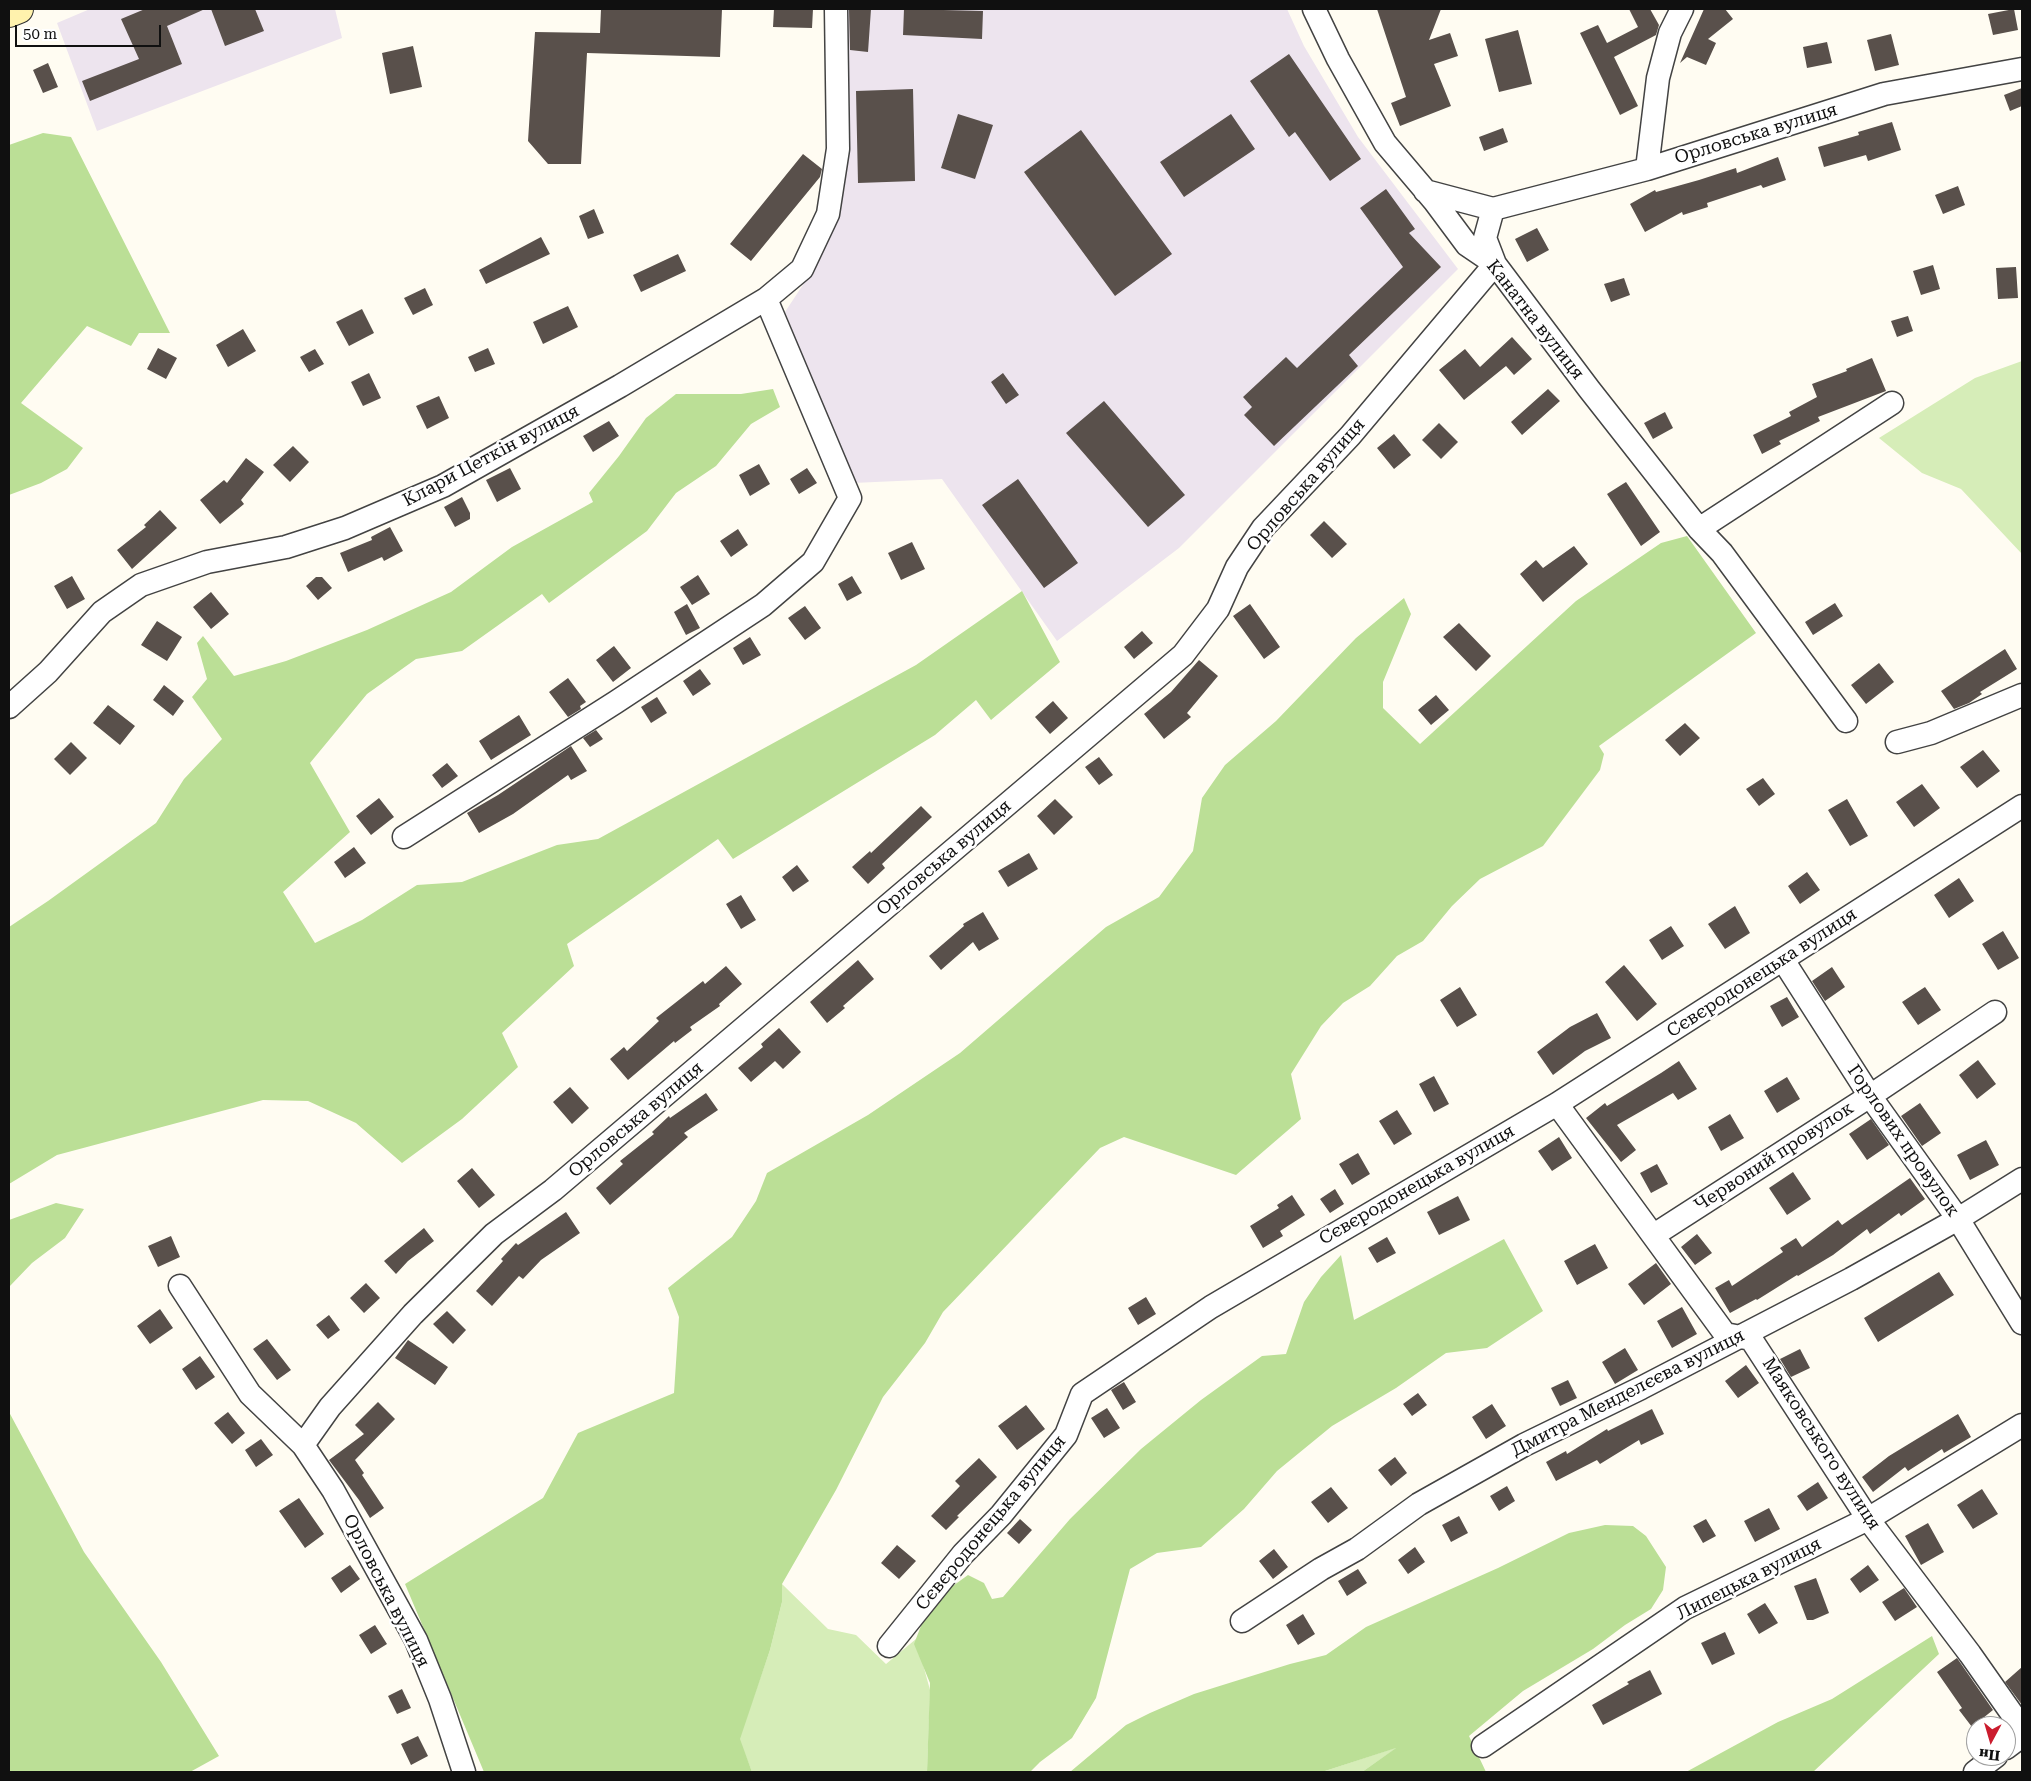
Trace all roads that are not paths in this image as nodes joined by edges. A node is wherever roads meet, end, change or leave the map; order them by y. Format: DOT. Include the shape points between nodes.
graph roads {
  1 [pos="20,9"];
  2 [pos="836,9"];
  3 [pos="1314,9"];
  4 [pos="1682,9"];
  5 [pos="9,14"];
  6 [pos="2022,70"];
  7 [pos="1647,169"];
  8 [pos="1425,191"];
  9 [pos="1493,210"];
  10 [pos="1495,264"];
  11 [pos="766,299"];
  12 [pos="1892,403"];
  13 [pos="1699,529"];
  14 [pos="2022,695"];
  15 [pos="9,708"];
  16 [pos="1846,721"];
  17 [pos="1897,742"];
  18 [pos="2022,806"];
  19 [pos="404,837"];
  20 [pos="1784,960"];
  21 [pos="1994,1012"];
  22 [pos="1870,1096"];
  23 [pos="1557,1104"];
  24 [pos="2022,1179"];
  25 [pos="1958,1219"];
  26 [pos="1654,1235"];
  27 [pos="180,1286"];
  28 [pos="2022,1323"];
  29 [pos="1738,1337"];
  30 [pos="2022,1425"];
  31 [pos="303,1445"];
  32 [pos="1868,1519"];
  33 [pos="1242,1621"];
  34 [pos="889,1646"];
  35 [pos="2022,1728"];
  36 [pos="1483,1746"];
  37 [pos="464,1772"];
  1 -- 5 [label="main road"];
  2 -- 11 [label="street, Клари Цеткін вулиця" via="838,150 828,214 802,269"];
  3 -- 8 [label="street, Канатна вулиця" via="1385,143"];
  4 -- 7 [label="street" via="1670,33 1658,78"];
  6 -- 7 [label="street, Орловська вулиця" via="1884,94"];
  7 -- 9 [label="street, Орловська вулиця"];
  8 -- 9 [label="street"];
  8 -- 10 [label="street, Канатна вулиця" via="1467,245"];
  9 -- 10 [label="street" via="1486,238"];
  10 -- 13 [label="street, Канатна вулиця"];
  10 -- 31 [label="street, Орловська вулиця" via="1350,436 1263,528 1237,566 1218,609 1183,655 553,1190 494,1234 413,1314 330,1407"];
  11 -- 15 [label="street, Клари Цеткін вулиця" via="443,486 345,528 286,546 207,562 141,585 102,612 48,672"];
  11 -- 19 [label="street" via="850,498 813,562 763,605"];
  12 -- 13 [label="street"];
  13 -- 16 [label="street, Канатна вулиця" via="1722,553"];
  14 -- 17 [label="street" via="1931,733"];
  18 -- 20 [label="street, Сєвєродонецька вулиця"];
  20 -- 22 [label="street, Горлових провулок"];
  20 -- 23 [label="street, Сєвєродонецька вулиця"];
  21 -- 22 [label="street, Червоний провулок"];
  22 -- 25 [label="street, Горлових провулок"];
  22 -- 26 [label="street, Червоний провулок"];
  23 -- 26 [label="street, Маяковського вулиця"];
  23 -- 34 [label="street, Сєвєродонецька вулиця" via="1226,1298 1082,1394 1066,1435"];
  24 -- 25 [label="street, Дмитра Менделєєва вулиця"];
  25 -- 28 [label="street, Горлових провулок"];
  25 -- 29 [label="street, Дмитра Менделєєва вулиця" via="1852,1279"];
  26 -- 29 [label="street, Маяковського вулиця" via="1725,1334"];
  27 -- 31 [label="street, Орловська вулиця" via="250,1394"];
  29 -- 32 [label="street, Маяковського вулиця" via="1751,1339"];
  29 -- 33 [label="street, Дмитра Менделєєва вулиця" via="1524,1445 1419,1504 1357,1549"];
  30 -- 32 [label="street, Липецька вулиця"];
  31 -- 37 [label="street, Орловська вулиця" via="333,1490 416,1640"];
  32 -- 35 [label="street, Маяковського вулиця"];
  32 -- 36 [label="street, Липецька вулиця" via="1685,1608"];
}
